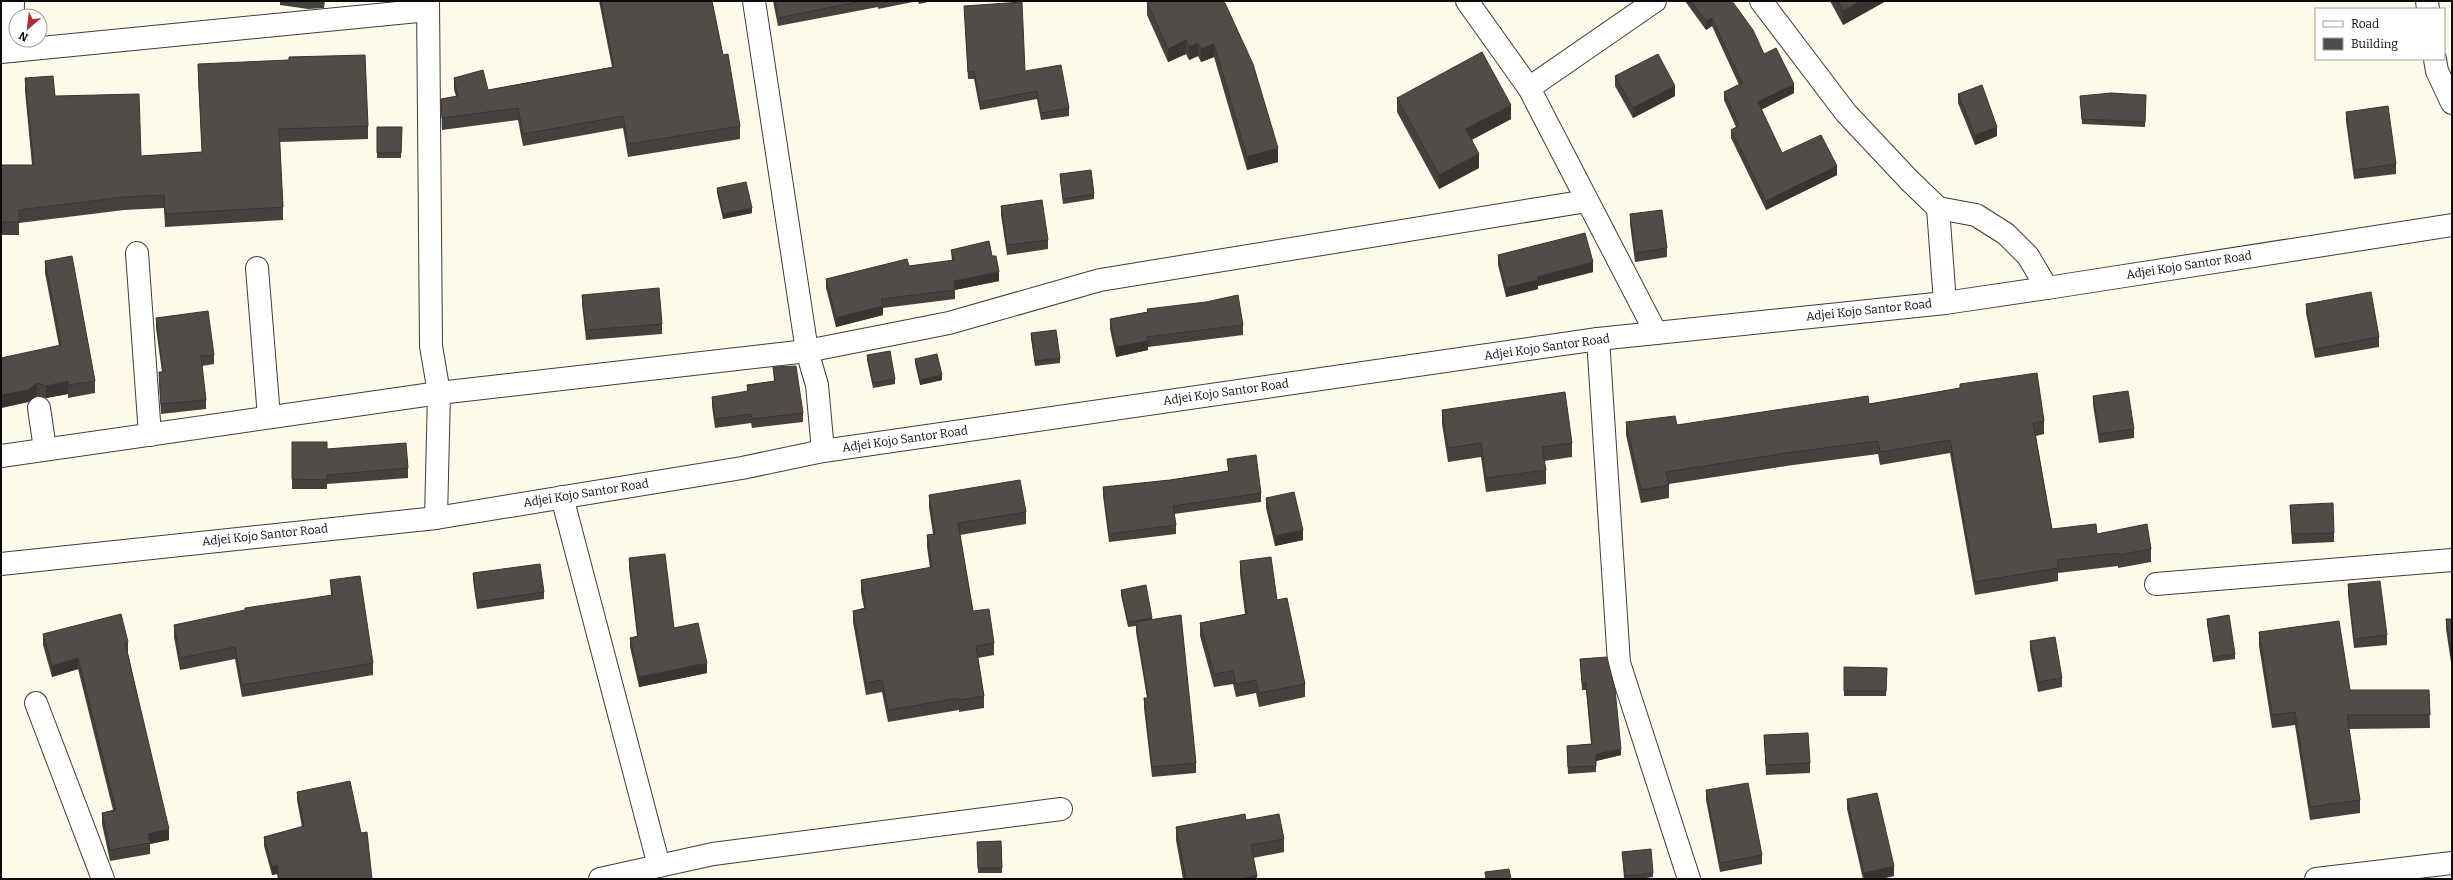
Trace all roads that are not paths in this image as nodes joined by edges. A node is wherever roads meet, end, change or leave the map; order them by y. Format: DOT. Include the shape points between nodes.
graph roads {
  1 [pos="13,1"];
  2 [pos="754,1"];
  3 [pos="1468,1"];
  4 [pos="1655,1"];
  5 [pos="1761,1"];
  6 [pos="428,6"];
  7 [pos="7,52"];
  8 [pos="2435,60"];
  9 [pos="1529,88"];
  10 [pos="2452,103"];
  11 [pos="1587,201"];
  12 [pos="1938,208"];
  13 [pos="2452,225"];
  14 [pos="137,253"];
  15 [pos="257,268"];
  16 [pos="2047,288"];
  17 [pos="1945,303"];
  18 [pos="1656,333"];
  19 [pos="1598,339"];
  20 [pos="807,351"];
  21 [pos="439,393"];
  22 [pos="39,408"];
  23 [pos="269,417"];
  24 [pos="150,434"];
  25 [pos="45,450"];
  26 [pos="823,451"];
  27 [pos="1,456"];
  28 [pos="562,497"];
  29 [pos="436,518"];
  30 [pos="2452,560"];
  31 [pos="1,564"];
  32 [pos="2156,584"];
  33 [pos="36,703"];
  34 [pos="1061,809"];
  35 [pos="2452,863"];
  36 [pos="659,866"];
  37 [pos="2368,876"];
  38 [pos="103,879"];
  39 [pos="600,879"];
  40 [pos="1689,879"];
  41 [pos="2316,879"];
  1 -- 7 [label="street"];
  2 -- 20 [label="street"];
  3 -- 9 [label="street"];
  4 -- 9 [label="street"];
  5 -- 12 [label="street" via="1846,113"];
  6 -- 7 [label="street"];
  6 -- 21 [label="street" via="431,346"];
  8 -- 10 [label="street"];
  9 -- 11 [label="street"];
  11 -- 18 [label="street"];
  11 -- 20 [label="street" via="1100,280 949,323"];
  12 -- 16 [label="street" via="1976,215 2006,234 2028,256"];
  12 -- 17 [label="street"];
  13 -- 16 [label="street, Adjei Kojo Santor Road"];
  14 -- 24 [label="street"];
  15 -- 23 [label="street"];
  16 -- 17 [label="street, Adjei Kojo Santor Road"];
  17 -- 18 [label="street, Adjei Kojo Santor Road"];
  18 -- 19 [label="street, Adjei Kojo Santor Road"];
  19 -- 26 [label="street, Adjei Kojo Santor Road"];
  19 -- 40 [label="street" via="1619,663"];
  20 -- 21 [label="street"];
  20 -- 26 [label="street" via="817,385"];
  21 -- 23 [label="street"];
  21 -- 29 [label="street"];
  22 -- 25 [label="street"];
  23 -- 24 [label="street"];
  24 -- 25 [label="street"];
  25 -- 27 [label="street"];
  26 -- 28 [label="street, Adjei Kojo Santor Road" via="742,468"];
  28 -- 29 [label="street, Adjei Kojo Santor Road"];
  28 -- 36 [label="street"];
  29 -- 31 [label="street, Adjei Kojo Santor Road"];
  30 -- 32 [label="street"];
  33 -- 38 [label="street"];
  34 -- 36 [label="street" via="713,854"];
  35 -- 37 [label="street"];
  36 -- 39 [label="street"];
  37 -- 41 [label="street"];
}
